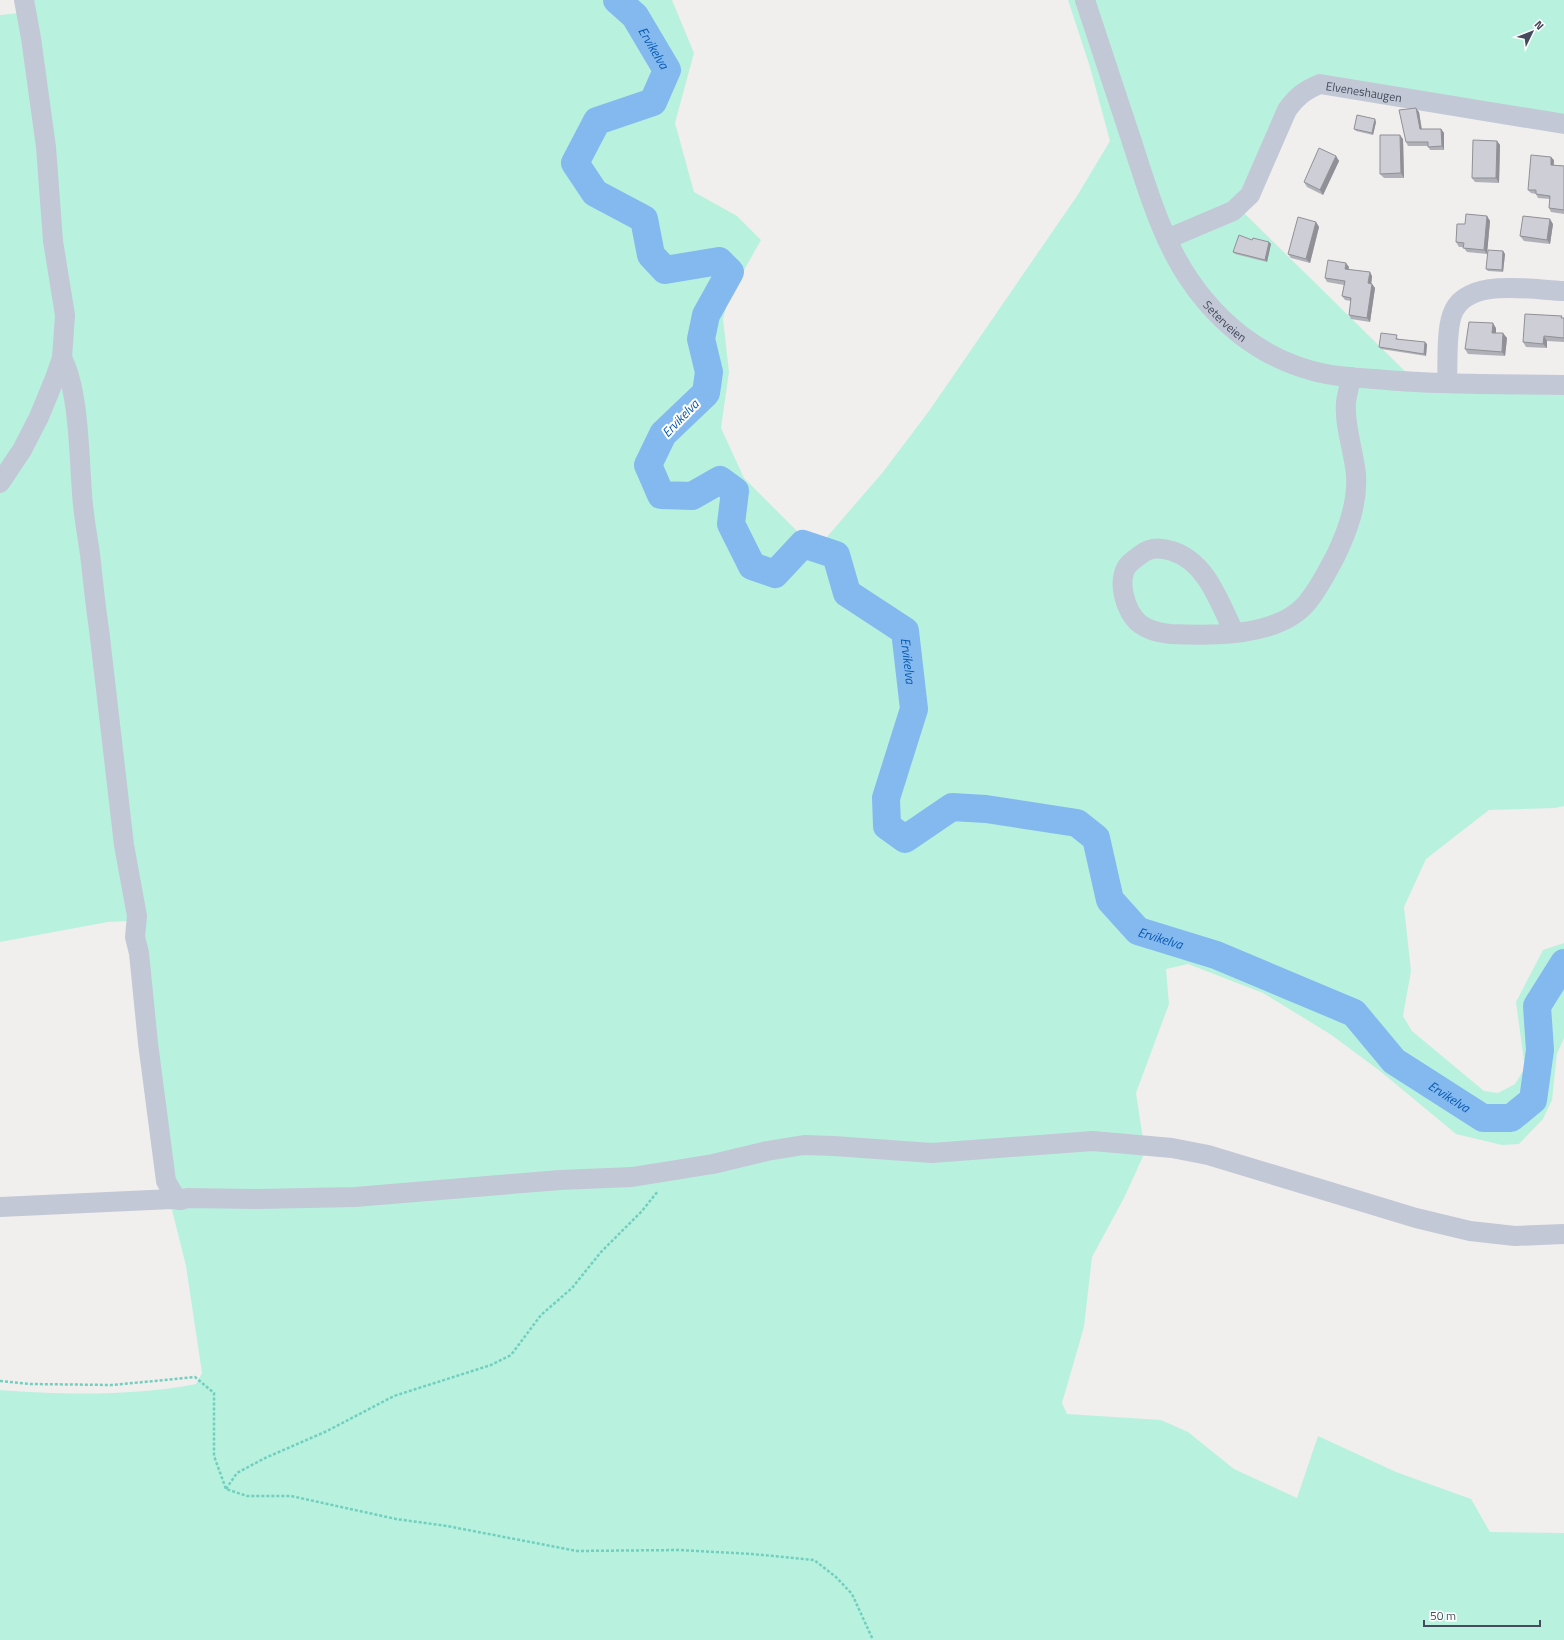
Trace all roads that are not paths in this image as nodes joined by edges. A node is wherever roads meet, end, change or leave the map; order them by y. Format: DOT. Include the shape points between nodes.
graph roads {
  1 [pos="24,0"];
  2 [pos="1084,0"];
  3 [pos="1564,124"];
  4 [pos="1167,239"];
  5 [pos="1564,291"];
  6 [pos="62,358"];
  7 [pos="1351,377"];
  8 [pos="1447,383"];
  9 [pos="1564,385"];
  10 [pos="0,483"];
  11 [pos="1234,632"];
  12 [pos="181,1200"];
  13 [pos="0,1207"];
  14 [pos="1564,1234"];
  1 -- 6 [label="street" via="46,147 53,240 65,315"];
  2 -- 4 [label="street, Seterveien" via="1152,202"];
  3 -- 4 [label="street, Elveneshaugen" via="1320,84 1307,89 1288,110 1250,195 1233,211"];
  4 -- 7 [label="street, Seterveien" via="1186,278 1206,303 1252,344 1284,362 1325,374"];
  5 -- 8 [label="street" via="1486,289 1468,295 1452,315"];
  6 -- 10 [label="street" via="39,417 22,450"];
  6 -- 12 [label="street" via="69,371 75,405 93,595 124,845 137,916 135,937 166,1181 172,1192"];
  7 -- 8 [label="street, Seterveien" via="1414,383"];
  7 -- 11 [label="street" via="1346,402 1356,476 1354,509 1340,546 1321,584 1306,605 1285,621 1258,629"];
  8 -- 9 [label="street, Seterveien"];
  11 -- 11 [label="street" via="1207,579 1194,563 1158,547 1142,552 1127,565 1122,585 1126,605 1139,624 1161,634"];
  12 -- 13 [label="street"];
  12 -- 14 [label="street" via="355,1197 560,1180 632,1177 676,1171 804,1145 932,1154 1093,1141 1172,1148 1230,1161 1416,1218 1470,1231 1515,1236"];
}
